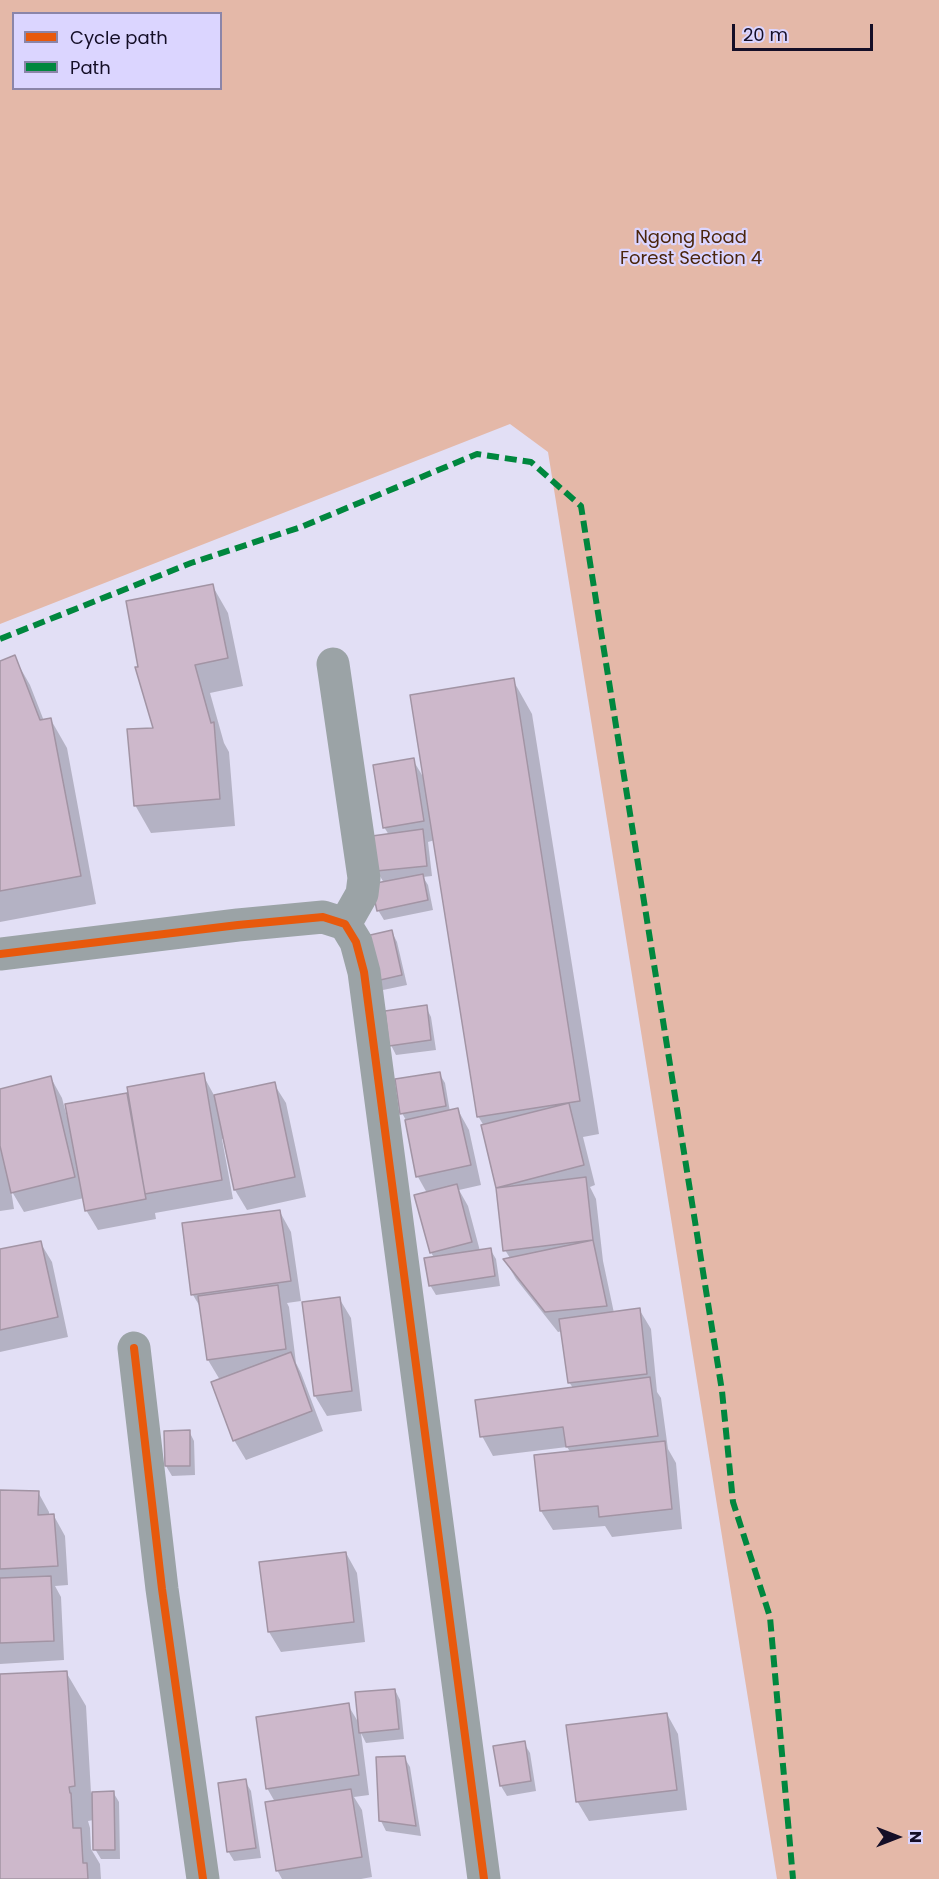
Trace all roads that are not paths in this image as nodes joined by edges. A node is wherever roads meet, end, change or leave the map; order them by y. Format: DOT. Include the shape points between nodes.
graph roads {
  1 [pos="333,663"];
  2 [pos="345,924"];
  3 [pos="0,954"];
  4 [pos="134,1348"];
  5 [pos="203,1879"];
  6 [pos="484,1879"];
  1 -- 2 [label="street" via="364,878 362,894"];
  2 -- 3 [label="street" via="323,917"];
  2 -- 6 [label="street" via="356,942 364,972"];
  4 -- 5 [label="street" via="162,1589"];
}
